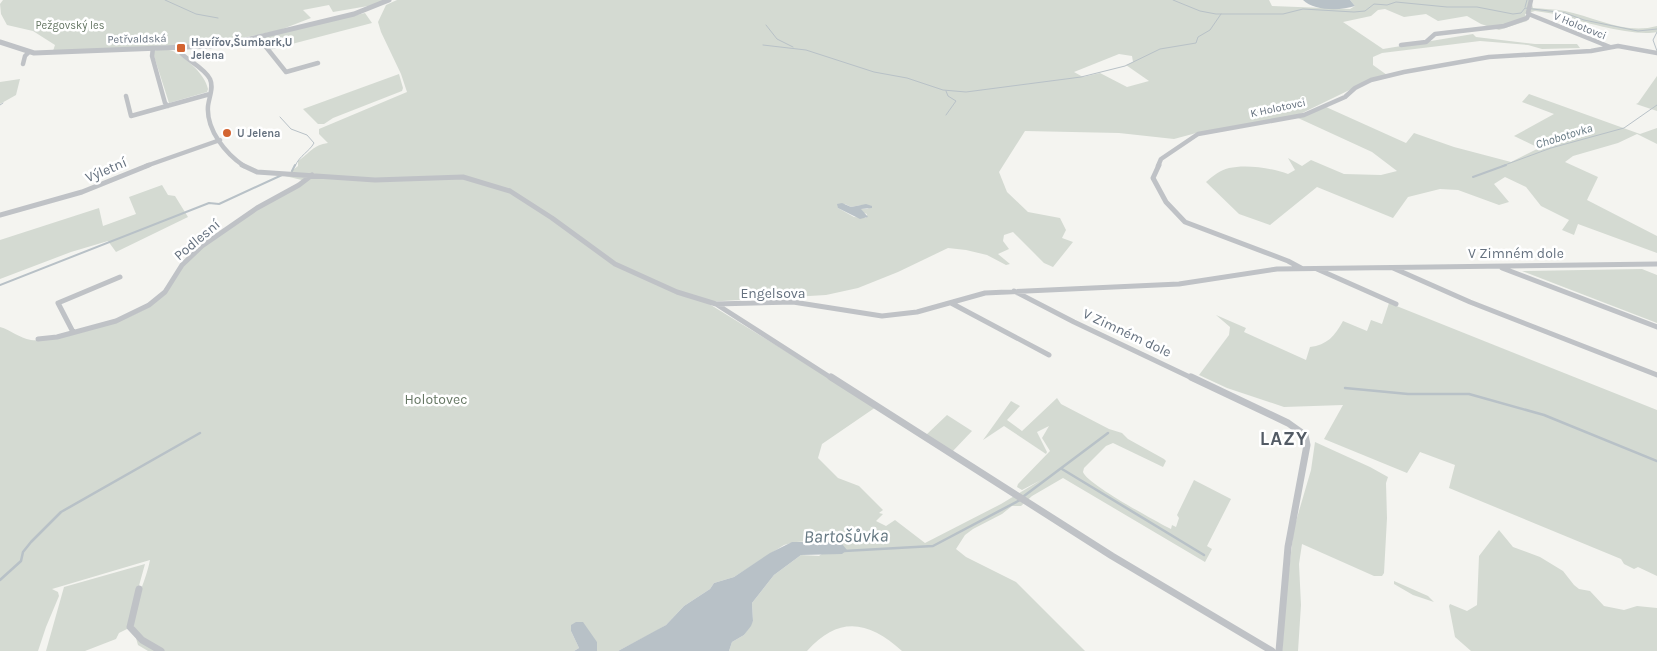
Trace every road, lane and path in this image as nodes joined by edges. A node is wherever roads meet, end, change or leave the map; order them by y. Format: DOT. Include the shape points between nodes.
graph roads {
  1 [pos="389,0"];
  2 [pos="1531,0"];
  3 [pos="1529,14"];
  4 [pos="258,37"];
  5 [pos="0,42"];
  6 [pos="1401,45"];
  7 [pos="153,48"];
  8 [pos="176,48"];
  9 [pos="1610,48"];
  10 [pos="32,53"];
  11 [pos="1657,53"];
  12 [pos="318,63"];
  13 [pos="23,64"];
  14 [pos="210,94"];
  15 [pos="126,96"];
  16 [pos="168,106"];
  17 [pos="220,140"];
  18 [pos="312,175"];
  19 [pos="0,215"];
  20 [pos="1657,264"];
  21 [pos="1498,266"];
  22 [pos="1391,267"];
  23 [pos="1301,268"];
  24 [pos="1316,268"];
  25 [pos="120,277"];
  26 [pos="1014,291"];
  27 [pos="951,303"];
  28 [pos="716,304"];
  29 [pos="1396,304"];
  30 [pos="1657,326"];
  31 [pos="73,332"];
  32 [pos="38,339"];
  33 [pos="1049,355"];
  34 [pos="1657,375"];
  35 [pos="139,589"];
  36 [pos="161,651"];
  37 [pos="1272,651"];
  38 [pos="1279,651"];
  1 -- 4 [label="street, Petřvaldská" via="354,14"];
  2 -- 3 [label="street"];
  3 -- 6 [label="street" via="1527,18 1504,26 1435,34 1426,42"];
  3 -- 9 [label="street, V Holotovci"];
  4 -- 8 [label="street, Petřvaldská" via="212,46"];
  4 -- 12 [label="street" via="286,72"];
  5 -- 10 [label="street, Petřvaldská"];
  7 -- 8 [label="street, Petřvaldská"];
  7 -- 10 [label="street, Petřvaldská"];
  7 -- 16 [label="street" via="152,56"];
  8 -- 14 [label="street" via="209,78"];
  9 -- 11 [label="street, K Holotovci" via="1618,46"];
  9 -- 23 [label="street, K Holotovci" via="1488,57 1371,80 1345,97 1304,114 1198,134 1161,159 1153,178 1156,186 1160,196 1185,222"];
  10 -- 13 [label="street" via="25,56"];
  14 -- 16 [label="street"];
  14 -- 17 [label="street" via="208,111"];
  15 -- 16 [label="street" via="131,116"];
  17 -- 18 [label="street" via="247,169"];
  17 -- 19 [label="street, Výletní" via="126,172 82,192"];
  18 -- 28 [label="street, Engelsova" via="375,180 463,177 510,191 615,264 677,292"];
  18 -- 31 [label="street, Podlesní" via="202,246 182,265 165,292 150,305 116,321"];
  20 -- 21 [label="street, V Zimném dole"];
  21 -- 22 [label="street, V Zimném dole"];
  21 -- 30 [label="street"];
  22 -- 24 [label="street, V Zimném dole"];
  22 -- 34 [label="street" via="1470,302"];
  23 -- 24 [label="street, V Zimném dole"];
  23 -- 26 [label="street, V Zimném dole" via="1179,284"];
  24 -- 29 [label="street, V Zimném dole"];
  25 -- 31 [label="street" via="58,303"];
  26 -- 27 [label="street, Engelsova" via="985,293"];
  26 -- 38 [label="street, V Zimném dole" via="1288,423 1305,435 1307,445 1286,559"];
  27 -- 28 [label="street, Engelsova" via="895,316 793,302"];
  27 -- 33 [label="street"];
  28 -- 37 [label="street" via="1112,556"];
  31 -- 32 [label="street, Podlesní"];
  35 -- 36 [label="street" via="130,627 142,640"];
}
